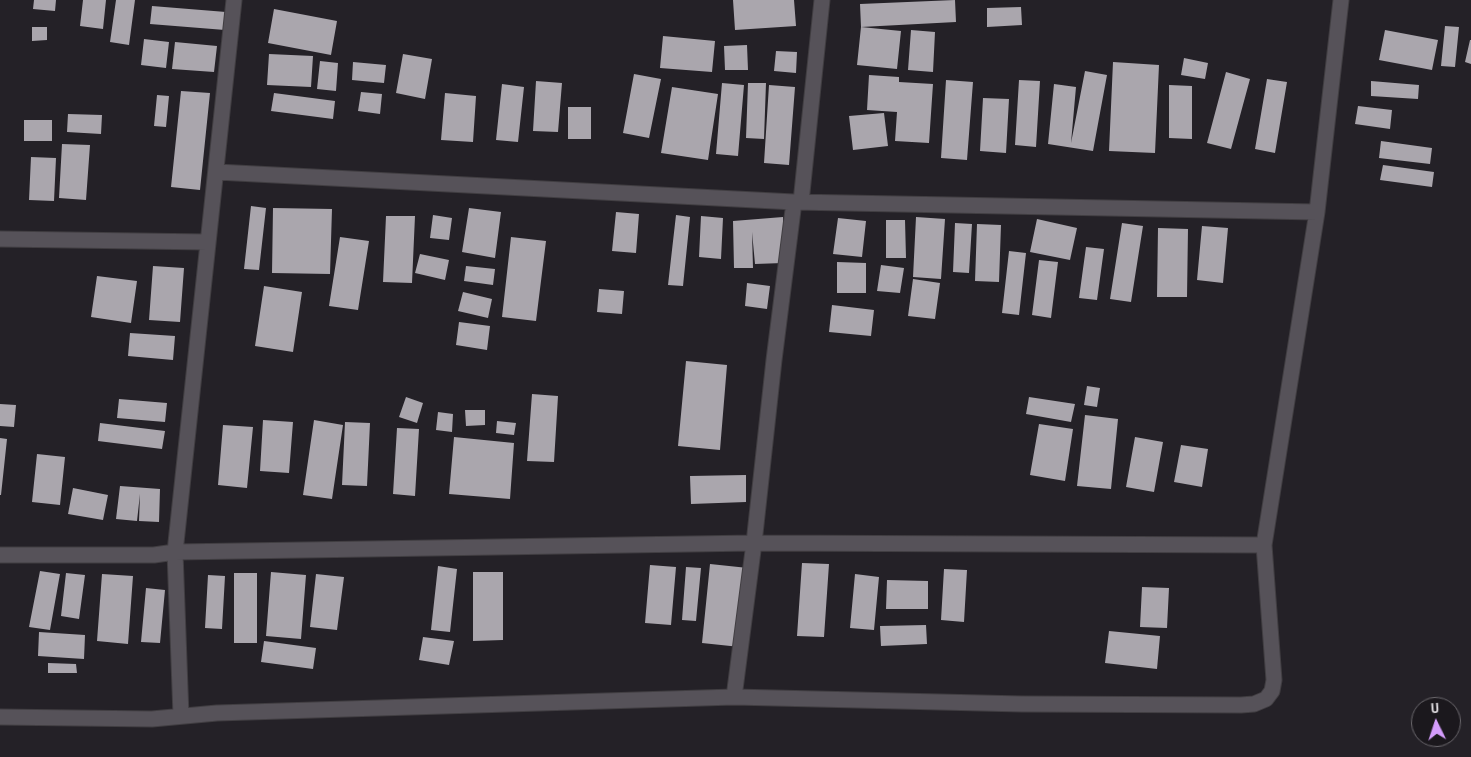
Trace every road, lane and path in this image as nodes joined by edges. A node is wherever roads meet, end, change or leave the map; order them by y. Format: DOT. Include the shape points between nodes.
graph roads {
  1 [pos="234,0"];
  2 [pos="822,0"];
  3 [pos="1341,0"];
  4 [pos="216,172"];
  5 [pos="798,202"];
  6 [pos="1317,212"];
  7 [pos="0,239"];
  8 [pos="208,242"];
  9 [pos="754,543"];
  10 [pos="1264,545"];
  11 [pos="175,552"];
  12 [pos="0,555"];
  13 [pos="734,696"];
  14 [pos="181,716"];
  15 [pos="0,717"];
  1 -- 4 [label="street"];
  2 -- 5 [label="street"];
  3 -- 6 [label="street"];
  4 -- 5 [label="street"];
  4 -- 8 [label="street"];
  5 -- 6 [label="street"];
  5 -- 9 [label="street" via="774,360"];
  6 -- 10 [label="street"];
  7 -- 8 [label="street"];
  8 -- 11 [label="street"];
  9 -- 10 [label="street"];
  9 -- 11 [label="street"];
  9 -- 13 [label="street"];
  10 -- 13 [label="street" via="1274,680 1266,699 1254,704 1022,704"];
  11 -- 12 [label="street" via="154,555"];
  11 -- 14 [label="street"];
  13 -- 14 [label="street"];
  14 -- 15 [label="street" via="152,719"];
}
